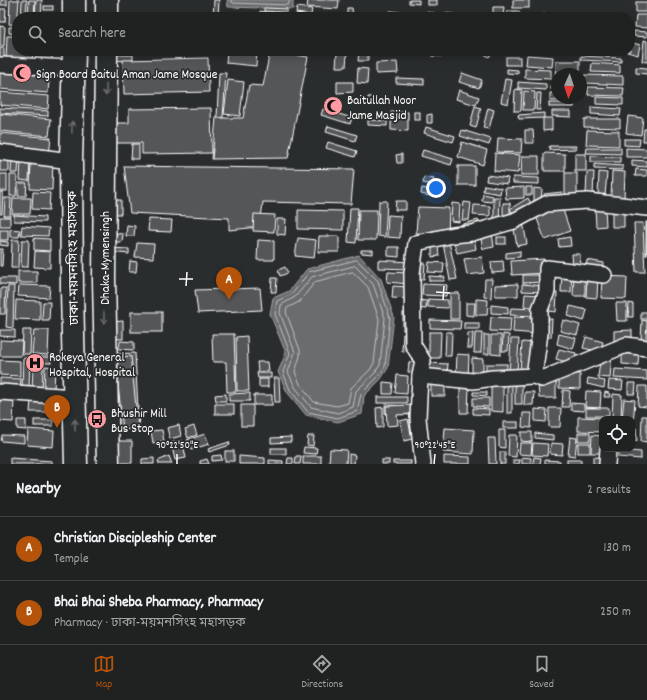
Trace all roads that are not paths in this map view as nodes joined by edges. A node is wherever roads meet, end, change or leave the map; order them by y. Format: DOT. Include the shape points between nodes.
graph roads {
  1 [pos="74,0"];
  2 [pos="107,0"];
  3 [pos="74,12"];
  4 [pos="107,12"];
  5 [pos="106,56"];
  6 [pos="73,60"];
  7 [pos="0,65"];
  8 [pos="0,152"];
  9 [pos="72,161"];
  10 [pos="647,208"];
  11 [pos="604,275"];
  12 [pos="647,348"];
  13 [pos="420,376"];
  14 [pos="534,376"];
  15 [pos="0,392"];
  16 [pos="75,397"];
  17 [pos="608,452"];
  18 [pos="76,464"];
  19 [pos="108,464"];
  20 [pos="423,464"];
  21 [pos="607,464"];
  1 -- 3 [label="highway"];
  2 -- 4 [label="highway"];
  5 -- 19 [label="highway, Dhaka-Mymensingh, one-way" via="104,279"];
  6 -- 7 [label="street"];
  9 -- 6 [label="highway, ঢাকা-ময়মনসিংহ মহাসড়ক, one-way"];
  8 -- 9 [label="street"];
  9 -- 16 [label="highway, ঢাকা-ময়মনসিংহ মহাসড়ক"];
  10 -- 13 [label="street" via="587,201 546,204 514,221 472,233 416,243 412,273 413,345 423,361"];
  11 -- 14 [label="street" via="547,268 547,291 540,309 540,333"];
  12 -- 14 [label="street" via="626,345 542,379"];
  13 -- 14 [label="street" via="473,380"];
  13 -- 20 [label="street" via="418,418"];
  15 -- 16 [label="street"];
  18 -- 16 [label="highway, ঢাকা-ময়মনসিংহ মহাসড়ক, one-way"];
  17 -- 21 [label="street"];
}
